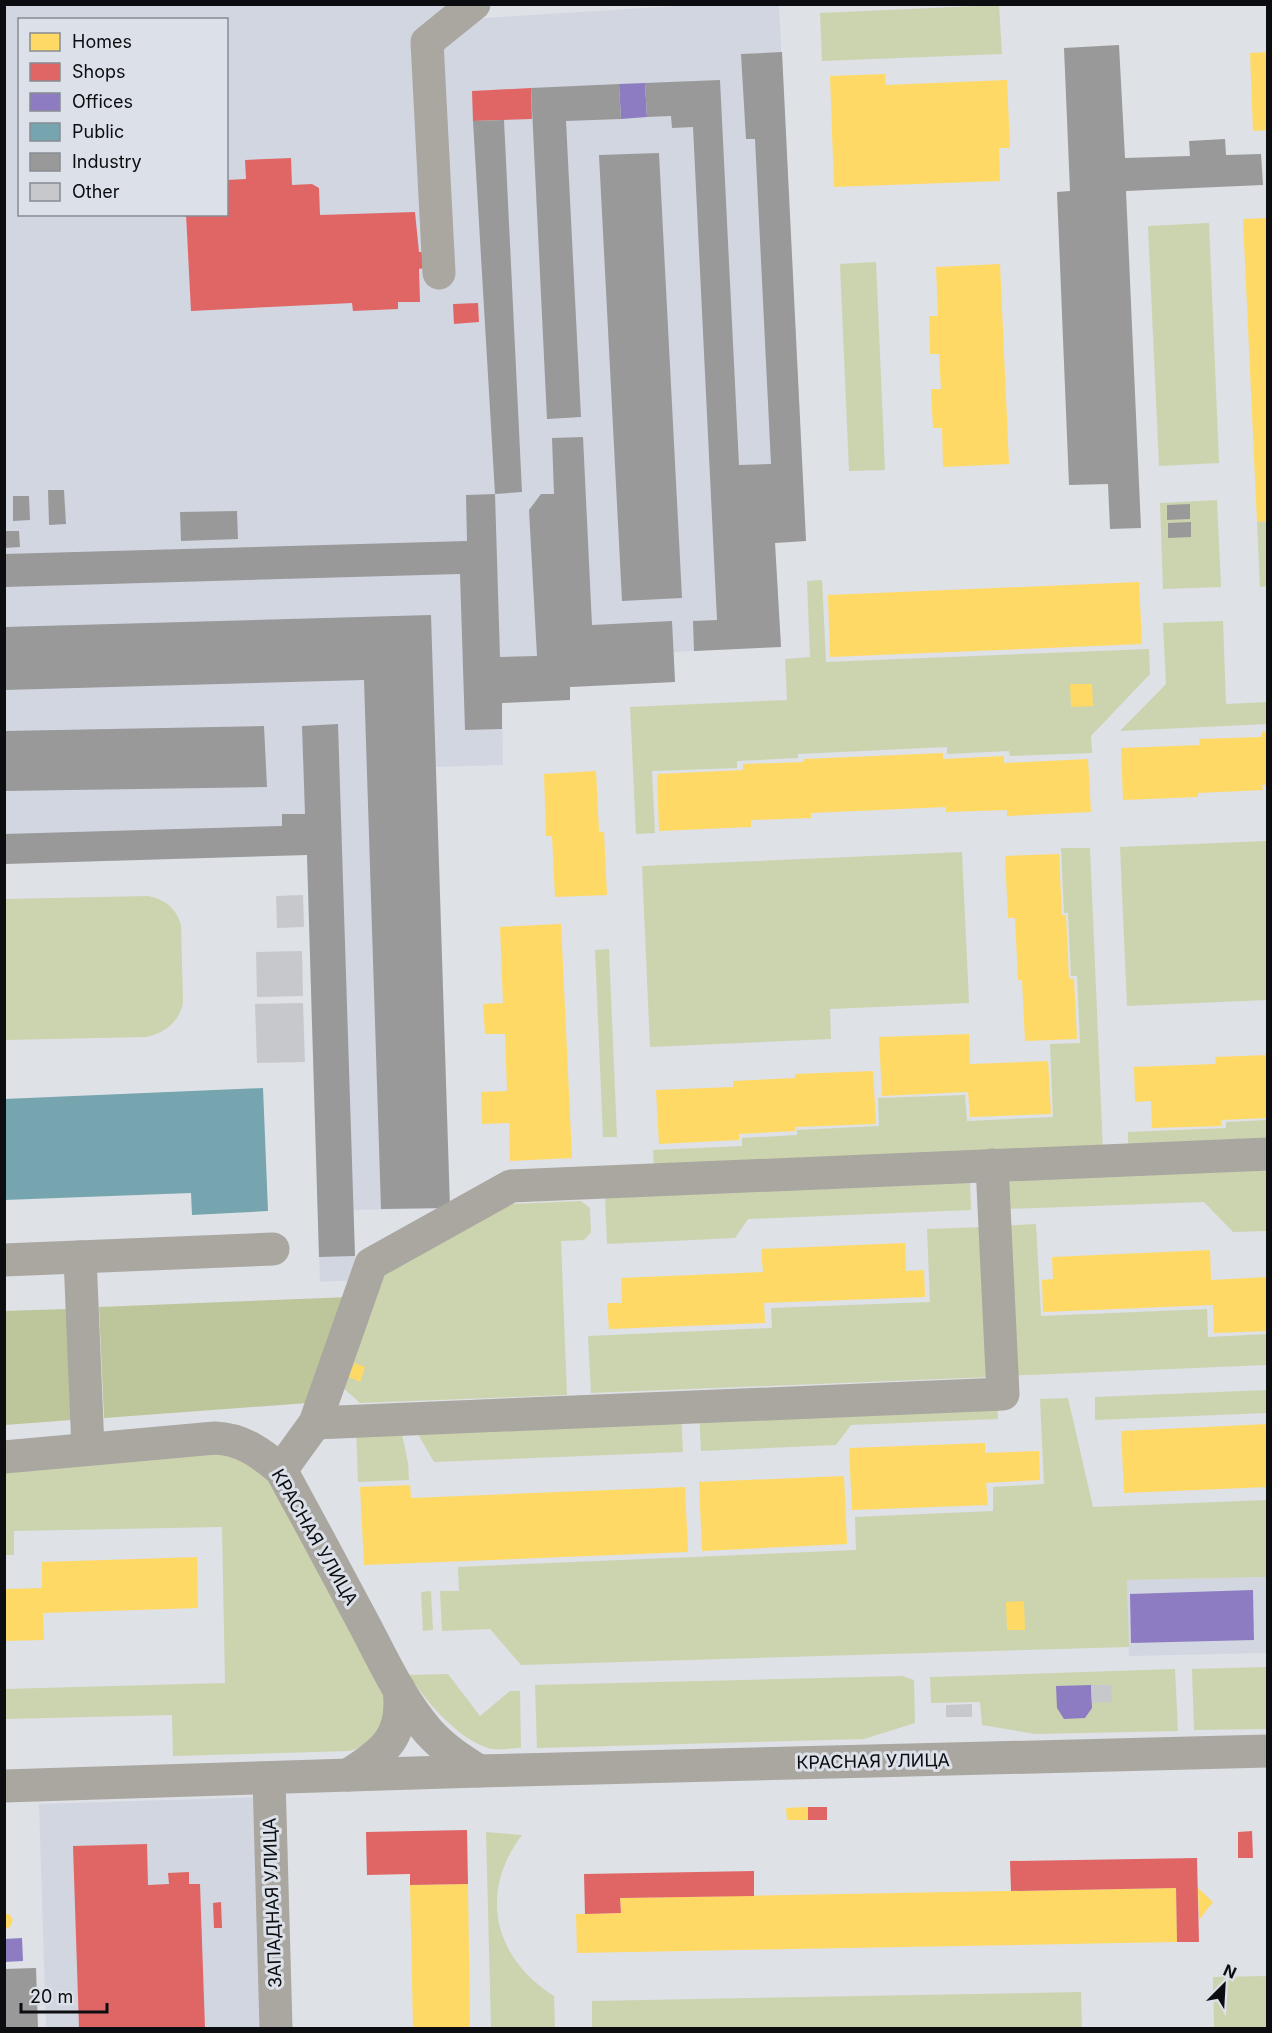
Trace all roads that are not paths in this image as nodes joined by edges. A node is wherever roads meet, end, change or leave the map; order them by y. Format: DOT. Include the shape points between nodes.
graph roads {
  1 [pos="474,4"];
  2 [pos="439,273"];
  3 [pos="1268,1154"];
  4 [pos="992,1165"];
  5 [pos="273,1249"];
  6 [pos="80,1257"];
  7 [pos="4,1260"];
  8 [pos="315,1423"];
  9 [pos="88,1449"];
  10 [pos="4,1457"];
  11 [pos="281,1470"];
  12 [pos="399,1689"];
  13 [pos="1268,1751"];
  14 [pos="478,1771"];
  15 [pos="348,1775"];
  16 [pos="269,1778"];
  17 [pos="4,1786"];
  18 [pos="276,2028"];
  1 -- 2 [label="street" via="427,42"];
  3 -- 4 [label="street"];
  4 -- 8 [label="street" via="511,1186 371,1264"];
  4 -- 8 [label="street" via="1003,1394"];
  5 -- 6 [label="street"];
  6 -- 7 [label="street"];
  6 -- 9 [label="street"];
  8 -- 11 [label="street"];
  9 -- 10 [label="street, КРАСНАЯ УЛИЦА"];
  9 -- 11 [label="street, КРАСНАЯ УЛИЦА" via="227,1438 255,1450"];
  11 -- 12 [label="street, КРАСНАЯ УЛИЦА"];
  12 -- 14 [label="street, КРАСНАЯ УЛИЦА" via="427,1730"];
  12 -- 15 [label="street" via="400,1722 391,1740 374,1759"];
  13 -- 14 [label="street, КРАСНАЯ УЛИЦА"];
  14 -- 15 [label="street, КРАСНАЯ УЛИЦА"];
  15 -- 16 [label="street, КРАСНАЯ УЛИЦА"];
  16 -- 17 [label="street, КРАСНАЯ УЛИЦА"];
  16 -- 18 [label="street, ЗАПАДНАЯ УЛИЦА"];
}
